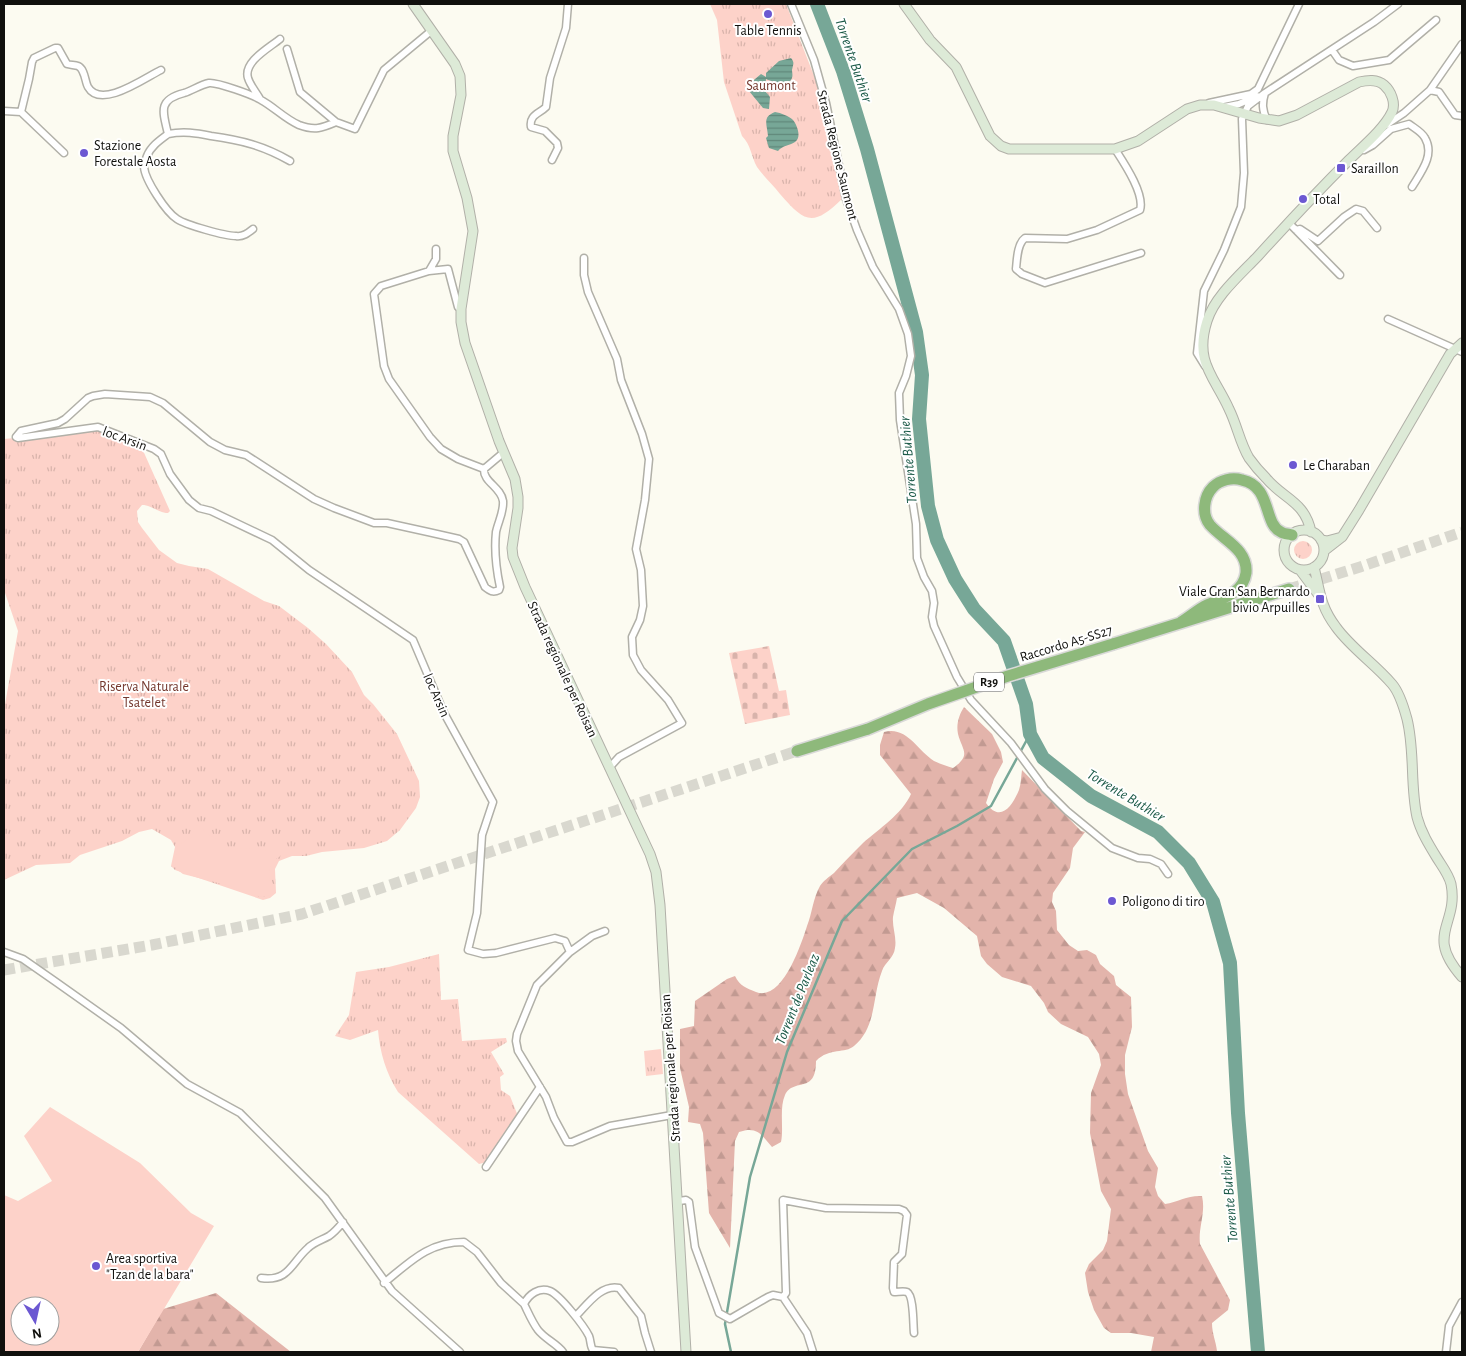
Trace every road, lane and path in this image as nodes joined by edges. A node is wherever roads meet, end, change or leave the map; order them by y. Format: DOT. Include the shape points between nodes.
graph roads {
  1 [pos="414,4"];
  2 [pos="568,4"];
  3 [pos="792,4"];
  4 [pos="904,4"];
  5 [pos="1299,4"];
  6 [pos="1398,4"];
  7 [pos="1436,20"];
  8 [pos="431,31"];
  9 [pos="280,39"];
  10 [pos="1462,44"];
  11 [pos="287,49"];
  12 [pos="1332,50"];
  13 [pos="162,70"];
  14 [pos="1430,90"];
  15 [pos="1265,93"];
  16 [pos="260,99"];
  17 [pos="1200,105"];
  18 [pos="1224,107"];
  19 [pos="4,111"];
  20 [pos="20,112"];
  21 [pos="1244,113"];
  22 [pos="1462,116"];
  23 [pos="1267,120"];
  24 [pos="336,122"];
  25 [pos="1379,130"];
  26 [pos="168,134"];
  27 [pos="1115,149"];
  28 [pos="64,153"];
  29 [pos="1354,155"];
  30 [pos="552,160"];
  31 [pos="290,161"];
  32 [pos="1412,187"];
  33 [pos="1288,223"];
  34 [pos="1377,228"];
  35 [pos="254,229"];
  36 [pos="1296,230"];
  37 [pos="436,249"];
  38 [pos="1141,253"];
  39 [pos="584,258"];
  40 [pos="429,271"];
  41 [pos="1340,276"];
  42 [pos="461,309"];
  43 [pos="1388,320"];
  44 [pos="1460,348"];
  45 [pos="1207,369"];
  46 [pos="503,453"];
  47 [pos="484,469"];
  48 [pos="1296,504"];
  49 [pos="1311,532"];
  50 [pos="1296,533"];
  51 [pos="1342,537"];
  52 [pos="1321,540"];
  53 [pos="1324,551"];
  54 [pos="1314,567"];
  55 [pos="1300,570"];
  56 [pos="1289,589"];
  57 [pos="1320,596"];
  58 [pos="1181,622"];
  59 [pos="797,752"];
  60 [pos="610,768"];
  61 [pos="1168,874"];
  62 [pos="605,931"];
  63 [pos="4,952"];
  64 [pos="570,952"];
  65 [pos="1462,977"];
  66 [pos="540,1087"];
  67 [pos="672,1115"];
  68 [pos="486,1167"];
  69 [pos="678,1200"];
  70 [pos="343,1222"];
  71 [pos="261,1278"];
  72 [pos="382,1280"];
  73 [pos="783,1297"];
  74 [pos="1462,1302"];
  75 [pos="524,1304"];
  76 [pos="576,1316"];
  77 [pos="914,1333"];
  78 [pos="460,1352"];
  79 [pos="563,1352"];
  80 [pos="614,1352"];
  81 [pos="651,1352"];
  82 [pos="686,1352"];
  83 [pos="813,1352"];
  84 [pos="1446,1352"];
  1 -- 8 [label="main road, Strada regionale per Roisan"];
  2 -- 30 [label="street" via="566,28 550,78 546,107 533,116 530,123 530,128 545,131 557,143"];
  3 -- 61 [label="street, Strada Regione Saumont" via="814,60 855,225 873,267 899,309 908,334 911,356 899,393 900,420 916,524 917,558 933,597 934,626 971,700 1012,743 1045,789 1067,812 1112,848 1156,861"];
  4 -- 27 [label="main road" via="930,40 956,67 988,132 1000,146 1015,150"];
  5 -- 17 [label="street" via="1258,89 1251,94"];
  6 -- 12 [label="street"];
  7 -- 12 [label="street" via="1389,60 1353,66 1339,60"];
  8 -- 24 [label="street" via="384,70 355,129"];
  8 -- 42 [label="main road, Strada regionale per Roisan" via="458,69 461,85 452,136 453,151 473,230"];
  9 -- 16 [label="street" via="250,63 247,71"];
  10 -- 14 [label="street"];
  11 -- 24 [label="street" via="300,92"];
  12 -- 15 [label="street"];
  13 -- 20 [label="street" via="121,91 100,95 92,93 82,69 67,64 55,48 34,58"];
  14 -- 22 [label="street" via="1439,92 1455,115"];
  14 -- 25 [label="street"];
  15 -- 18 [label="street"];
  15 -- 21 [label="street"];
  15 -- 23 [label="street" via="1262,104"];
  16 -- 24 [label="street" via="300,125 320,129"];
  16 -- 26 [label="street" via="211,83 177,95 164,104"];
  17 -- 18 [label="main road"];
  17 -- 27 [label="main road" via="1187,109 1138,141"];
  18 -- 21 [label="main road"];
  19 -- 20 [label="street"];
  20 -- 28 [label="street"];
  21 -- 23 [label="main road"];
  21 -- 45 [label="street" via="1244,173 1240,207 1204,291 1197,352"];
  23 -- 25 [label="main road" via="1279,121 1297,115 1369,79 1382,83 1393,99 1392,111"];
  25 -- 29 [label="main road"];
  26 -- 31 [label="street" via="182,131 243,141 274,151"];
  26 -- 35 [label="street" via="150,149 144,168 169,212 187,224 236,236"];
  27 -- 38 [label="street" via="1136,187 1142,205 1140,210 1067,239 1025,238 1016,269 1045,283"];
  29 -- 32 [label="street" via="1373,145 1391,129 1409,124 1425,137 1430,152"];
  29 -- 33 [label="main road"];
  33 -- 36 [label="street"];
  33 -- 45 [label="main road" via="1213,308 1203,341"];
  34 -- 36 [label="street" via="1363,211 1356,209 1318,241 1300,229"];
  36 -- 41 [label="street"];
  37 -- 40 [label="street" via="436,259"];
  39 -- 60 [label="street" via="586,283 617,359 621,380 649,459 636,549 643,606 632,637 633,655 682,722 620,757"];
  40 -- 42 [label="street" via="448,269"];
  40 -- 47 [label="street" via="381,286 374,294 384,366 389,379 430,437 458,459"];
  42 -- 46 [label="main road, Strada regionale per Roisan" via="465,343"];
  43 -- 44 [label="street"];
  44 -- 51 [label="main road" via="1450,354"];
  45 -- 48 [label="main road" via="1228,405 1249,457 1272,486"];
  46 -- 47 [label="street"];
  46 -- 60 [label="main road, Strada regionale per Roisan" via="515,479 518,497 512,548 518,571"];
  47 -- 64 [label="street, loc Arsin" via="483,474 497,487 503,500 496,531 495,561 500,587 496,592 485,587 464,542 459,539 374,523 314,499 246,455 210,442 163,403 150,397 93,396 58,423 21,431 16,437 98,427 154,449 161,454 170,474 198,508 272,540 308,570 413,640 444,713 493,802 482,835 477,913 468,950 496,953 555,938 565,941"];
  48 -- 49 [label="main road" via="1306,516"];
  48 -- 50 [label="main road" via="1303,523"];
  49 -- 50 [label="main road"];
  49 -- 52 [label="main road"];
  50 -- 55 [label="main road" via="1286,543 1284,552 1288,562"];
  50 -- 58 [label="highway" via="1280,532 1273,524 1261,493 1251,483 1240,479 1218,482 1205,501 1205,513 1210,525 1240,554 1246,573 1236,592 1206,605"];
  51 -- 52 [label="main road"];
  51 -- 53 [label="main road"];
  52 -- 53 [label="main road"];
  53 -- 54 [label="main road"];
  54 -- 55 [label="main road"];
  54 -- 57 [label="main road"];
  55 -- 57 [label="main road"];
  56 -- 58 [label="highway, Raccordo A5-SS27 / R39"];
  57 -- 65 [label="main road" via="1336,628 1393,685 1404,709 1412,751 1417,816 1451,887 1444,947 1451,964"];
  58 -- 59 [label="highway, Raccordo A5-SS27 / R39, bridge" via="1008,676"];
  60 -- 67 [label="main road, Strada regionale per Roisan" via="656,872"];
  62 -- 64 [label="street"];
  63 -- 70 [label="street" via="23,959 121,1028 187,1084 240,1113 325,1198"];
  64 -- 66 [label="street" via="537,985 516,1041 518,1051"];
  66 -- 67 [label="street" via="567,1142 610,1126"];
  66 -- 68 [label="street"];
  67 -- 69 [label="main road, Strada regionale per Roisan"];
  69 -- 73 [label="street" via="689,1202 695,1247 716,1309 721,1315 730,1319 768,1297"];
  69 -- 82 [label="main road, Strada regionale per Roisan"];
  70 -- 71 [label="street" via="335,1232 308,1248 289,1271 280,1277"];
  70 -- 72 [label="street"];
  72 -- 75 [label="street" via="421,1252 464,1242"];
  72 -- 78 [label="street"];
  73 -- 77 [label="street" via="786,1292 783,1200 826,1208 899,1209 907,1215 902,1254 894,1262 893,1288 894,1292 906,1292 912,1300"];
  73 -- 83 [label="street" via="807,1333"];
  74 -- 84 [label="street" via="1449,1326"];
  75 -- 76 [label="street" via="530,1294 550,1291"];
  75 -- 79 [label="street" via="538,1330"];
  76 -- 80 [label="street" via="593,1350"];
  76 -- 81 [label="street" via="599,1293 611,1287 619,1288 641,1316"];
}
